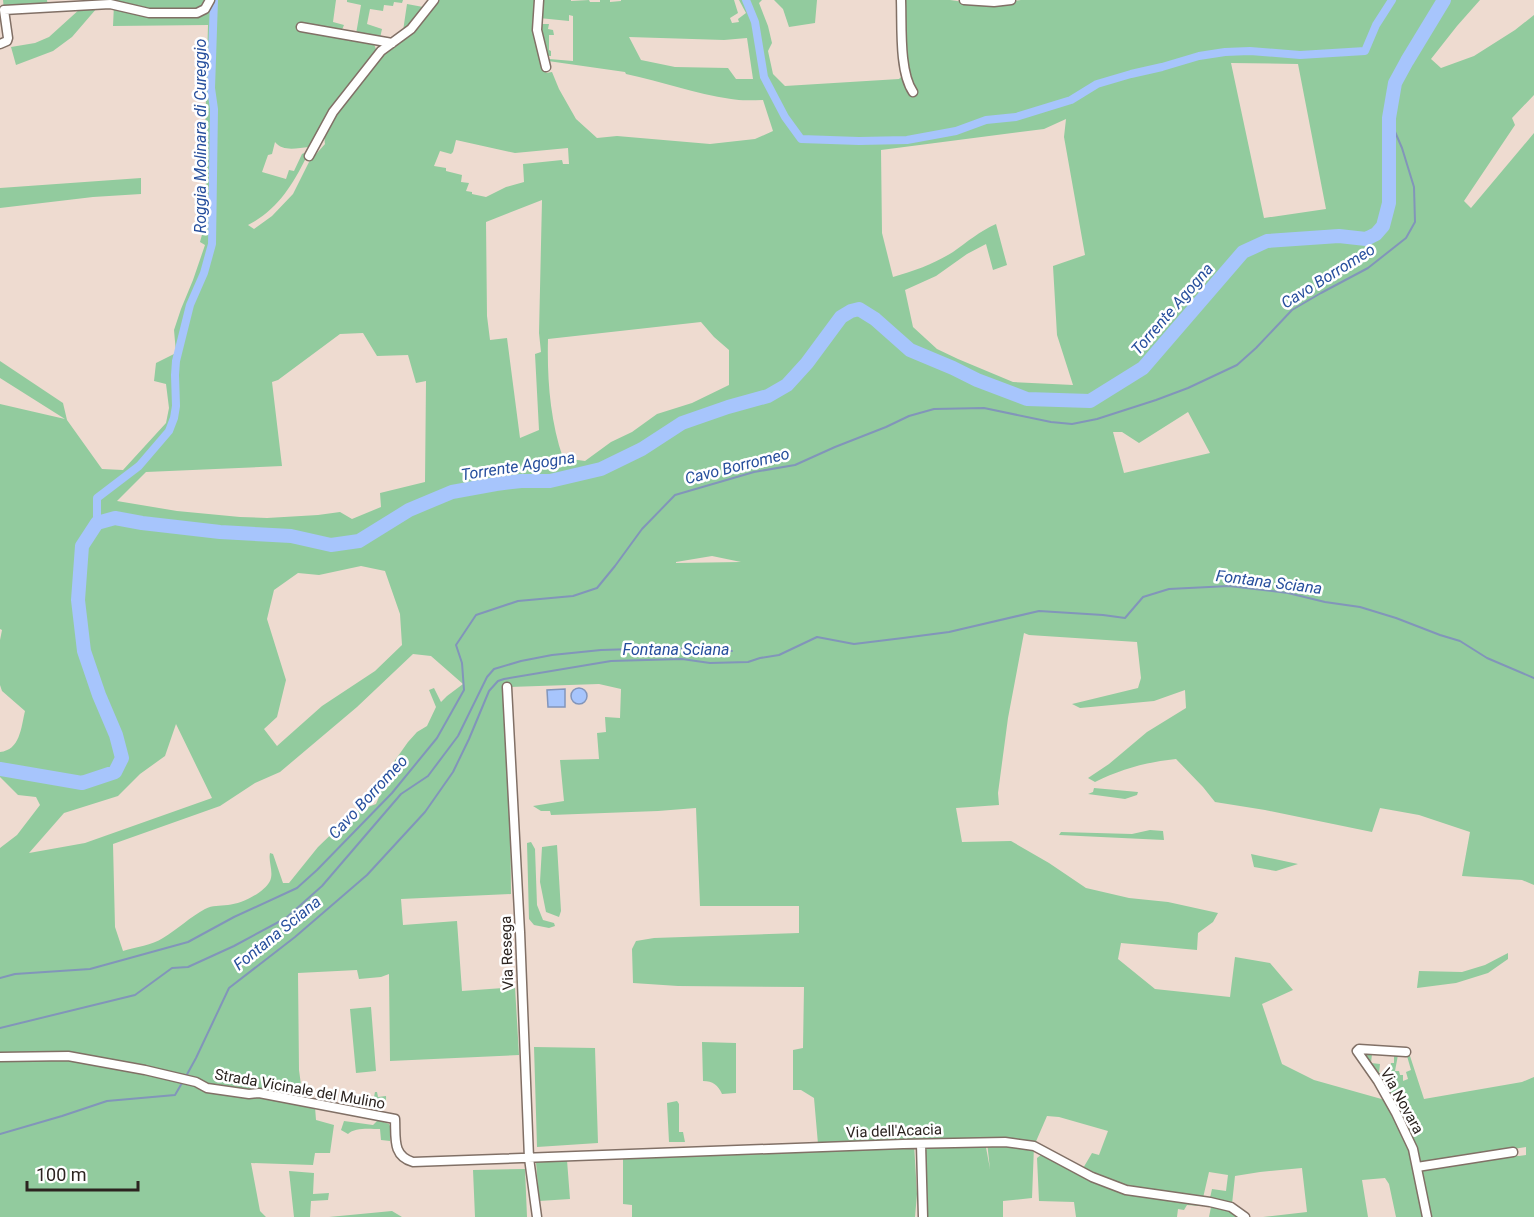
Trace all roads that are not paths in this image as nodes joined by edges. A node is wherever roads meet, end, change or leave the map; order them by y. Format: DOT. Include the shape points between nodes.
graph roads {
  1 [pos="210,0"];
  2 [pos="434,0"];
  3 [pos="539,0"];
  4 [pos="901,0"];
  5 [pos="964,0"];
  6 [pos="1011,0"];
  7 [pos="301,27"];
  8 [pos="0,44"];
  9 [pos="392,44"];
  10 [pos="546,67"];
  11 [pos="913,92"];
  12 [pos="309,156"];
  13 [pos="507,687"];
  14 [pos="1406,1052"];
  15 [pos="0,1057"];
  16 [pos="921,1144"];
  17 [pos="1513,1152"];
  18 [pos="529,1158"];
  19 [pos="1417,1167"];
  20 [pos="537,1217"];
  21 [pos="923,1217"];
  22 [pos="1245,1217"];
  23 [pos="1427,1217"];
  1 -- 8 [label="street" via="197,13 149,13 110,4 4,10 8,38"];
  2 -- 9 [label="street" via="411,29"];
  3 -- 10 [label="street" via="537,30"];
  4 -- 11 [label="street" via="904,64"];
  5 -- 6 [label="street"];
  7 -- 9 [label="street"];
  9 -- 12 [label="street" via="381,51 333,112"];
  13 -- 18 [label="street, Via Resega"];
  14 -- 19 [label="street, Via Novara" via="1357,1051 1396,1113"];
  15 -- 18 [label="street, Strada Vicinale del Mulino" via="68,1056 145,1070 207,1088 259,1093 395,1119 397,1149 400,1156 413,1162"];
  16 -- 18 [label="street, Via dell'Acacia"];
  16 -- 21 [label="street"];
  16 -- 22 [label="street, Via dell'Acacia" via="1005,1142 1034,1146 1126,1190 1210,1202 1231,1207"];
  17 -- 19 [label="street"];
  18 -- 20 [label="street, Via Resega"];
  19 -- 23 [label="street, Via Novara"];
}
